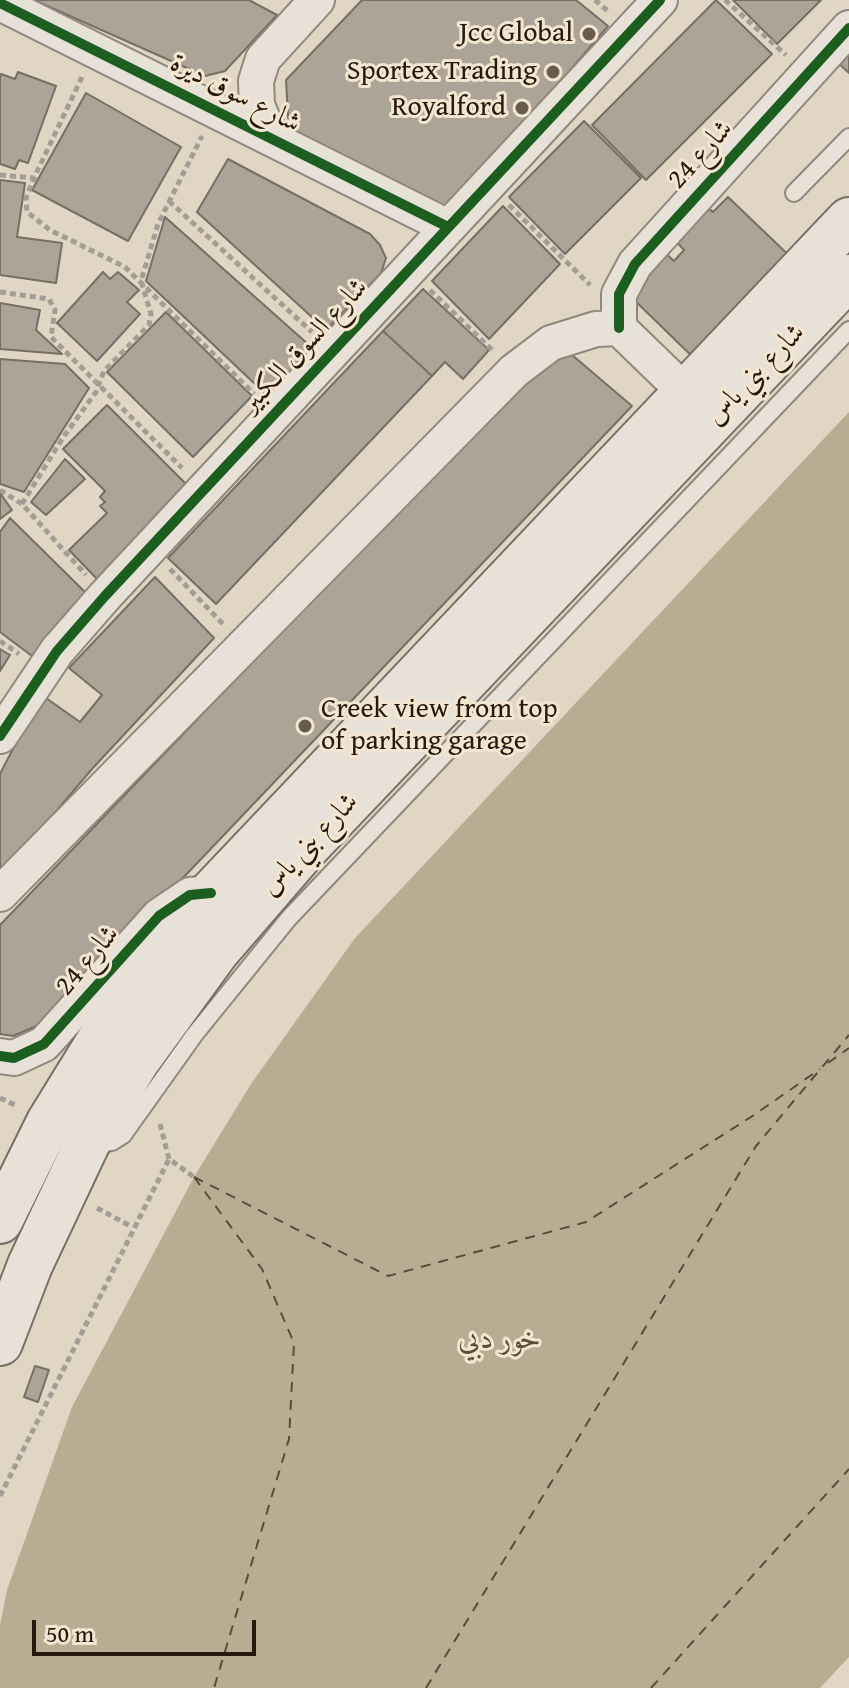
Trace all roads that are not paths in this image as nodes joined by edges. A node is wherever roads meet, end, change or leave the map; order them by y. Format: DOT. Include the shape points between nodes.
graph roads {
  1 [pos="317,0"];
  2 [pos="660,0"];
  3 [pos="0,3"];
  4 [pos="849,28"];
  5 [pos="849,137"];
  6 [pos="282,144"];
  7 [pos="794,193"];
  8 [pos="849,220"];
  9 [pos="448,227"];
  10 [pos="849,277"];
  11 [pos="618,320"];
  12 [pos="849,330"];
  13 [pos="685,392"];
  14 [pos="0,736"];
  15 [pos="211,893"];
  16 [pos="0,894"];
  17 [pos="133,992"];
  18 [pos="158,1031"];
  19 [pos="0,1056"];
  20 [pos="87,1144"];
  21 [pos="22,1172"];
  22 [pos="0,1221"];
  23 [pos="0,1294"];
  24 [pos="0,1342"];
  1 -- 6 [label="street" via="263,59 256,81 257,105 266,127"];
  2 -- 9 [label="street, شارع السوق الكبير"];
  3 -- 6 [label="street, شارع سوق ديرة"];
  4 -- 11 [label="street, شارع 24" via="635,264 619,294"];
  5 -- 7 [label="lane"];
  6 -- 9 [label="street, شارع سوق ديرة"];
  8 -- 13 [label="main road, شارع بني ياس"];
  9 -- 14 [label="street, شارع السوق الكبير" via="105,596 57,651"];
  10 -- 18 [label="main road, شارع بني ياس" via="306,848 217,951"];
  11 -- 13 [label="street"];
  11 -- 16 [label="street" via="551,343 514,371"];
  12 -- 20 [label="lane" via="289,918 123,1135 112,1142"];
  13 -- 15 [label="main road, شارع بني ياس"];
  15 -- 17 [label="main road, شارع بني ياس"];
  15 -- 19 [label="street, شارع 24" via="190,895 159,916 44,1044 28,1054"];
  17 -- 18 [label="main road" via="119,1027 123,1040 133,1046"];
  17 -- 21 [label="main road, شارع بني ياس"];
  18 -- 20 [label="main road, شارع بني ياس"];
  20 -- 24 [label="main road, شارع بني ياس"];
  21 -- 22 [label="main road, شارع بني ياس"];
  21 -- 23 [label="main road" via="42,1168 48,1186"];
}
